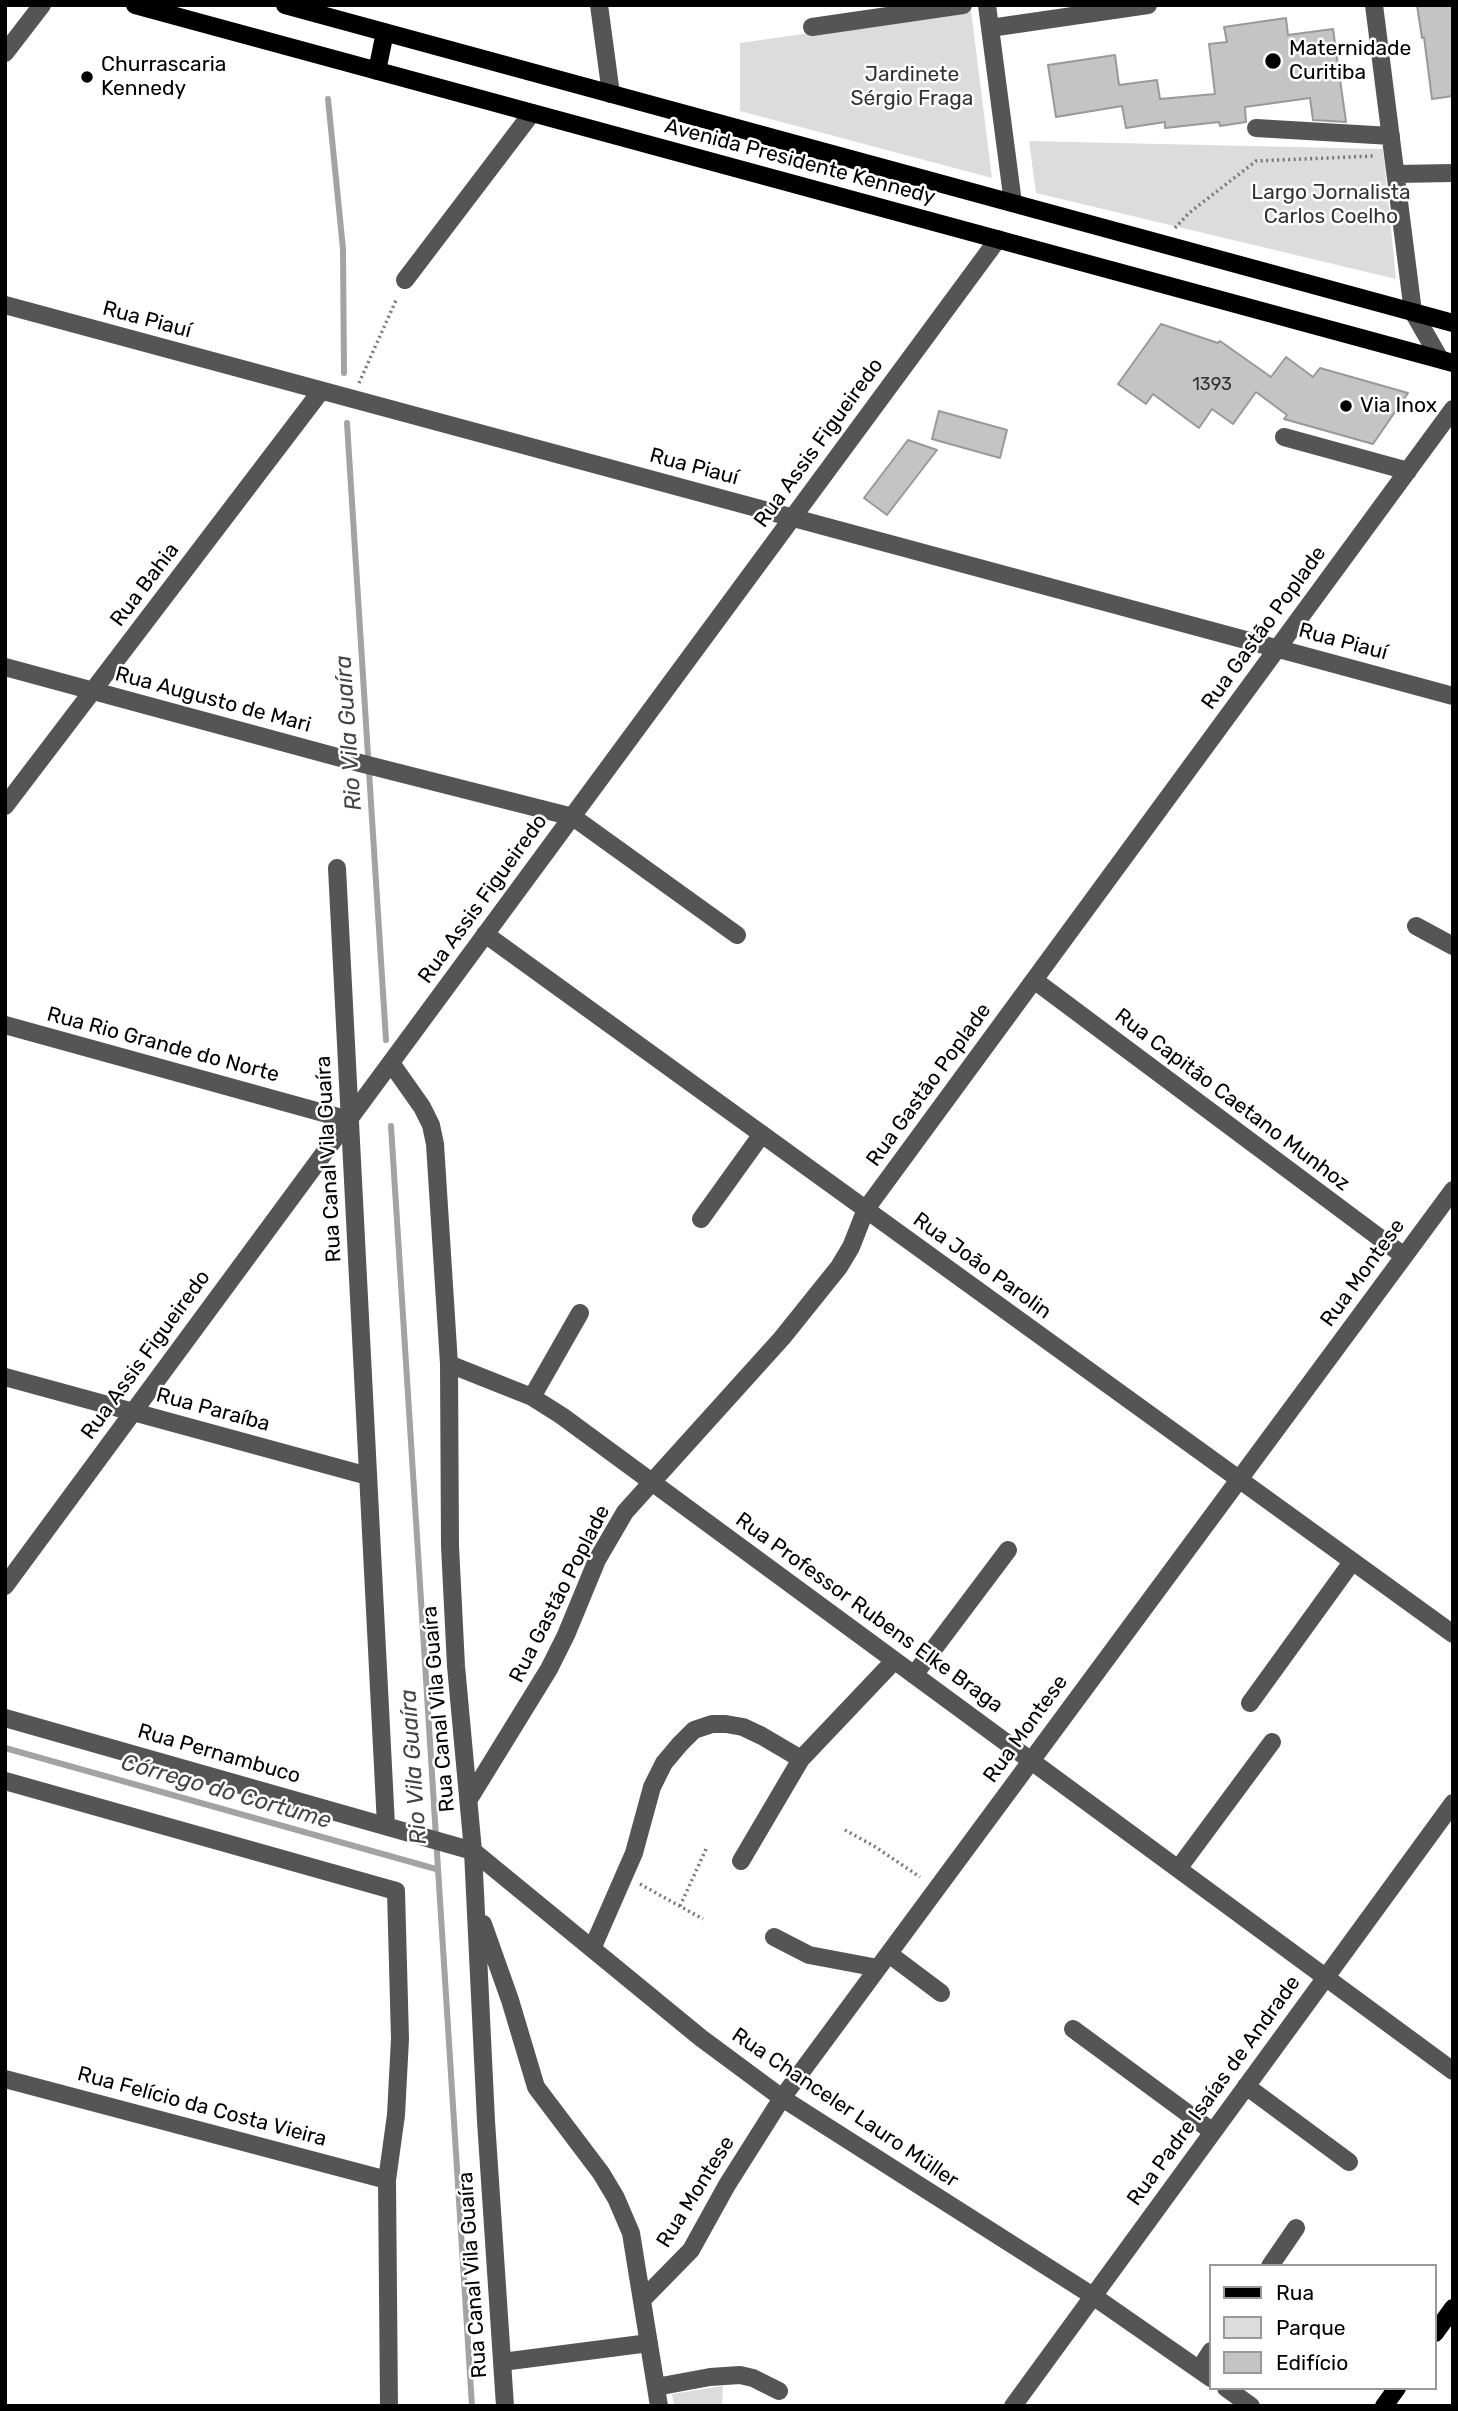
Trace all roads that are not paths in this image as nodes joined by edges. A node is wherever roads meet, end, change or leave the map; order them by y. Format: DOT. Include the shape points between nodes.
graph roads {
  1 [pos="42,5"];
  2 [pos="135,5"];
  3 [pos="285,5"];
  4 [pos="599,5"];
  5 [pos="963,5"];
  6 [pos="987,5"];
  7 [pos="1148,5"];
  8 [pos="1374,5"];
  9 [pos="812,27"];
  10 [pos="990,27"];
  11 [pos="385,32"];
  12 [pos="5,53"];
  13 [pos="377,71"];
  14 [pos="611,94"];
  15 [pos="532,113"];
  16 [pos="1256,128"];
  17 [pos="1391,136"];
  18 [pos="1453,173"];
  19 [pos="1395,174"];
  20 [pos="1013,203"];
  21 [pos="998,239"];
  22 [pos="405,280"];
  23 [pos="5,305"];
  24 [pos="1413,312"];
  25 [pos="1453,323"];
  26 [pos="1446,361"];
  27 [pos="321,391"];
  28 [pos="1453,409"];
  29 [pos="1284,437"];
  30 [pos="1408,471"];
  31 [pos="793,517"];
  32 [pos="1278,648"];
  33 [pos="5,667"];
  34 [pos="93,691"];
  35 [pos="1453,696"];
  36 [pos="5,806"];
  37 [pos="573,817"];
  38 [pos="337,868"];
  39 [pos="1416,926"];
  40 [pos="485,934"];
  41 [pos="737,935"];
  42 [pos="1453,946"];
  43 [pos="1034,980"];
  44 [pos="5,1026"];
  45 [pos="391,1063"];
  46 [pos="349,1120"];
  47 [pos="762,1135"];
  48 [pos="1453,1190"];
  49 [pos="866,1209"];
  50 [pos="701,1219"];
  51 [pos="1404,1256"];
  52 [pos="580,1313"];
  53 [pos="449,1364"];
  54 [pos="5,1377"];
  55 [pos="532,1397"];
  56 [pos="133,1412"];
  57 [pos="368,1476"];
  58 [pos="1239,1479"];
  59 [pos="651,1481"];
  60 [pos="1008,1550"];
  61 [pos="1352,1562"];
  62 [pos="5,1586"];
  63 [pos="1453,1634"];
  64 [pos="894,1661"];
  65 [pos="914,1675"];
  66 [pos="1250,1703"];
  67 [pos="5,1718"];
  68 [pos="1272,1742"];
  69 [pos="801,1759"];
  70 [pos="1031,1761"];
  71 [pos="5,1781"];
  72 [pos="469,1799"];
  73 [pos="1453,1803"];
  74 [pos="386,1825"];
  75 [pos="449,1842"];
  76 [pos="473,1851"];
  77 [pos="741,1861"];
  78 [pos="1178,1869"];
  79 [pos="476,1905"];
  80 [pos="774,1937"];
  81 [pos="592,1949"];
  82 [pos="883,1961"];
  83 [pos="1325,1977"];
  84 [pos="941,1993"];
  85 [pos="1073,2029"];
  86 [pos="1453,2071"];
  87 [pos="5,2079"];
  88 [pos="1246,2086"];
  89 [pos="782,2098"];
  90 [pos="1213,2132"];
  91 [pos="1349,2162"];
  92 [pos="387,2180"];
  93 [pos="1296,2228"];
  94 [pos="1271,2264"];
  95 [pos="1093,2296"];
  96 [pos="643,2299"];
  97 [pos="1453,2308"];
  98 [pos="1437,2330"];
  99 [pos="649,2343"];
  100 [pos="1210,2355"];
  101 [pos="502,2362"];
  102 [pos="1205,2374"];
  103 [pos="656,2387"];
  104 [pos="1229,2390"];
  105 [pos="1396,2390"];
  106 [pos="779,2391"];
  107 [pos="389,2406"];
  108 [pos="505,2406"];
  109 [pos="659,2406"];
  110 [pos="1013,2406"];
  111 [pos="1251,2406"];
  112 [pos="1384,2406"];
  1 -- 12 [label="street"];
  2 -- 13 [label="main road, Avenida Presidente Kennedy"];
  3 -- 11 [label="main road, Avenida Presidente Kennedy"];
  4 -- 14 [label="street"];
  5 -- 9 [label="street"];
  6 -- 10 [label="street"];
  7 -- 10 [label="street"];
  8 -- 17 [label="street"];
  10 -- 20 [label="street"];
  11 -- 13 [label="main road"];
  11 -- 14 [label="main road, Avenida Presidente Kennedy"];
  13 -- 15 [label="main road, Avenida Presidente Kennedy"];
  14 -- 20 [label="main road, Avenida Presidente Kennedy"];
  15 -- 21 [label="main road, Avenida Presidente Kennedy"];
  15 -- 22 [label="street"];
  16 -- 17 [label="street"];
  17 -- 19 [label="street"];
  18 -- 19 [label="street"];
  19 -- 24 [label="street"];
  20 -- 24 [label="main road, Avenida Presidente Kennedy"];
  21 -- 26 [label="main road, Avenida Presidente Kennedy"];
  21 -- 31 [label="street, Rua Assis Figueiredo"];
  23 -- 27 [label="street, Rua Piauí"];
  24 -- 25 [label="main road, Avenida Presidente Kennedy"];
  24 -- 26 [label="street"];
  27 -- 31 [label="street, Rua Piauí"];
  27 -- 34 [label="street, Rua Bahia"];
  28 -- 30 [label="street, Rua Gastão Poplade"];
  29 -- 30 [label="street"];
  30 -- 32 [label="street, Rua Gastão Poplade"];
  31 -- 32 [label="street, Rua Piauí"];
  31 -- 37 [label="street, Rua Assis Figueiredo"];
  32 -- 35 [label="street, Rua Piauí"];
  32 -- 43 [label="street, Rua Gastão Poplade"];
  33 -- 34 [label="street, Rua Augusto de Mari"];
  34 -- 36 [label="street, Rua Bahia"];
  34 -- 37 [label="street, Rua Augusto de Mari"];
  37 -- 40 [label="street, Rua Assis Figueiredo"];
  37 -- 41 [label="street"];
  38 -- 46 [label="street, Rua Canal Vila Guaíra"];
  39 -- 42 [label="street"];
  40 -- 45 [label="street, Rua Assis Figueiredo"];
  40 -- 47 [label="street, Rua João Parolin"];
  43 -- 49 [label="street, Rua Gastão Poplade"];
  43 -- 51 [label="street, Rua Capitão Caetano Munhoz"];
  44 -- 46 [label="street, Rua Rio Grande do Norte"];
  45 -- 46 [label="street, Rua Assis Figueiredo"];
  45 -- 53 [label="street, Rua Canal Vila Guaíra" via="422,1107 435,1144"];
  46 -- 56 [label="street, Rua Assis Figueiredo"];
  46 -- 57 [label="street, Rua Canal Vila Guaíra"];
  47 -- 49 [label="street, Rua João Parolin"];
  47 -- 50 [label="street"];
  48 -- 51 [label="street, Rua Montese"];
  49 -- 58 [label="street, Rua João Parolin"];
  49 -- 59 [label="street, Rua Gastão Poplade" via="851,1247 811,1303"];
  51 -- 58 [label="street, Rua Montese"];
  52 -- 55 [label="street"];
  53 -- 55 [label="street, Rua Professor Rubens Elke Braga"];
  53 -- 72 [label="street, Rua Canal Vila Guaíra" via="450,1560"];
  54 -- 56 [label="street, Rua Paraíba"];
  55 -- 59 [label="street, Rua Professor Rubens Elke Braga"];
  56 -- 57 [label="street, Rua Paraíba"];
  56 -- 62 [label="street, Rua Assis Figueiredo"];
  57 -- 74 [label="street, Rua Canal Vila Guaíra"];
  58 -- 61 [label="street, Rua João Parolin"];
  58 -- 70 [label="street, Rua Montese"];
  59 -- 64 [label="street, Rua Professor Rubens Elke Braga"];
  59 -- 72 [label="street, Rua Gastão Poplade" via="612,1531 549,1669"];
  60 -- 65 [label="street"];
  61 -- 63 [label="street, Rua João Parolin"];
  61 -- 66 [label="street"];
  64 -- 65 [label="street, Rua Professor Rubens Elke Braga"];
  64 -- 69 [label="street"];
  65 -- 70 [label="street, Rua Professor Rubens Elke Braga"];
  67 -- 74 [label="street, Rua Pernambuco"];
  68 -- 78 [label="street"];
  69 -- 77 [label="street"];
  69 -- 81 [label="street" via="743,1727 712,1724 694,1730 664,1763 652,1787 634,1853"];
  70 -- 78 [label="street, Rua Professor Rubens Elke Braga"];
  70 -- 82 [label="street, Rua Montese"];
  71 -- 92 [label="street" via="396,1891 400,2052"];
  72 -- 76 [label="street, Rua Canal Vila Guaíra"];
  73 -- 83 [label="street, Rua Padre Isaías de Andrade"];
  74 -- 75 [label="street, Rua Pernambuco"];
  75 -- 76 [label="street, Rua Chanceler Lauro Müller"];
  76 -- 79 [label="street, Rua Canal Vila Guaíra"];
  76 -- 81 [label="street, Rua Chanceler Lauro Müller"];
  78 -- 83 [label="street, Rua Professor Rubens Elke Braga"];
  79 -- 96 [label="street" via="536,2087 616,2198 631,2234"];
  79 -- 101 [label="street, Rua Canal Vila Guaíra"];
  80 -- 82 [label="street" via="809,1955"];
  81 -- 89 [label="street, Rua Chanceler Lauro Müller"];
  82 -- 84 [label="street"];
  82 -- 89 [label="street, Rua Montese"];
  83 -- 86 [label="street, Rua Professor Rubens Elke Braga"];
  83 -- 88 [label="street, Rua Padre Isaías de Andrade"];
  85 -- 90 [label="street"];
  87 -- 92 [label="street, Rua Felício da Costa Vieira"];
  88 -- 90 [label="street, Rua Padre Isaías de Andrade"];
  88 -- 91 [label="street"];
  89 -- 95 [label="street, Rua Chanceler Lauro Müller"];
  89 -- 96 [label="street, Rua Montese" via="691,2250"];
  90 -- 95 [label="street, Rua Padre Isaías de Andrade"];
  92 -- 107 [label="street"];
  93 -- 94 [label="street"];
  95 -- 102 [label="street, Rua Chanceler Lauro Müller"];
  95 -- 110 [label="street, Rua Padre Isaías de Andrade"];
  96 -- 99 [label="street"];
  97 -- 98 [label="main road"];
  99 -- 101 [label="street"];
  99 -- 103 [label="street"];
  100 -- 102 [label="street"];
  101 -- 108 [label="street, Rua Canal Vila Guaíra"];
  103 -- 106 [label="street" via="740,2375"];
  103 -- 109 [label="street"];
  104 -- 111 [label="street"];
  105 -- 112 [label="main road"];
}
